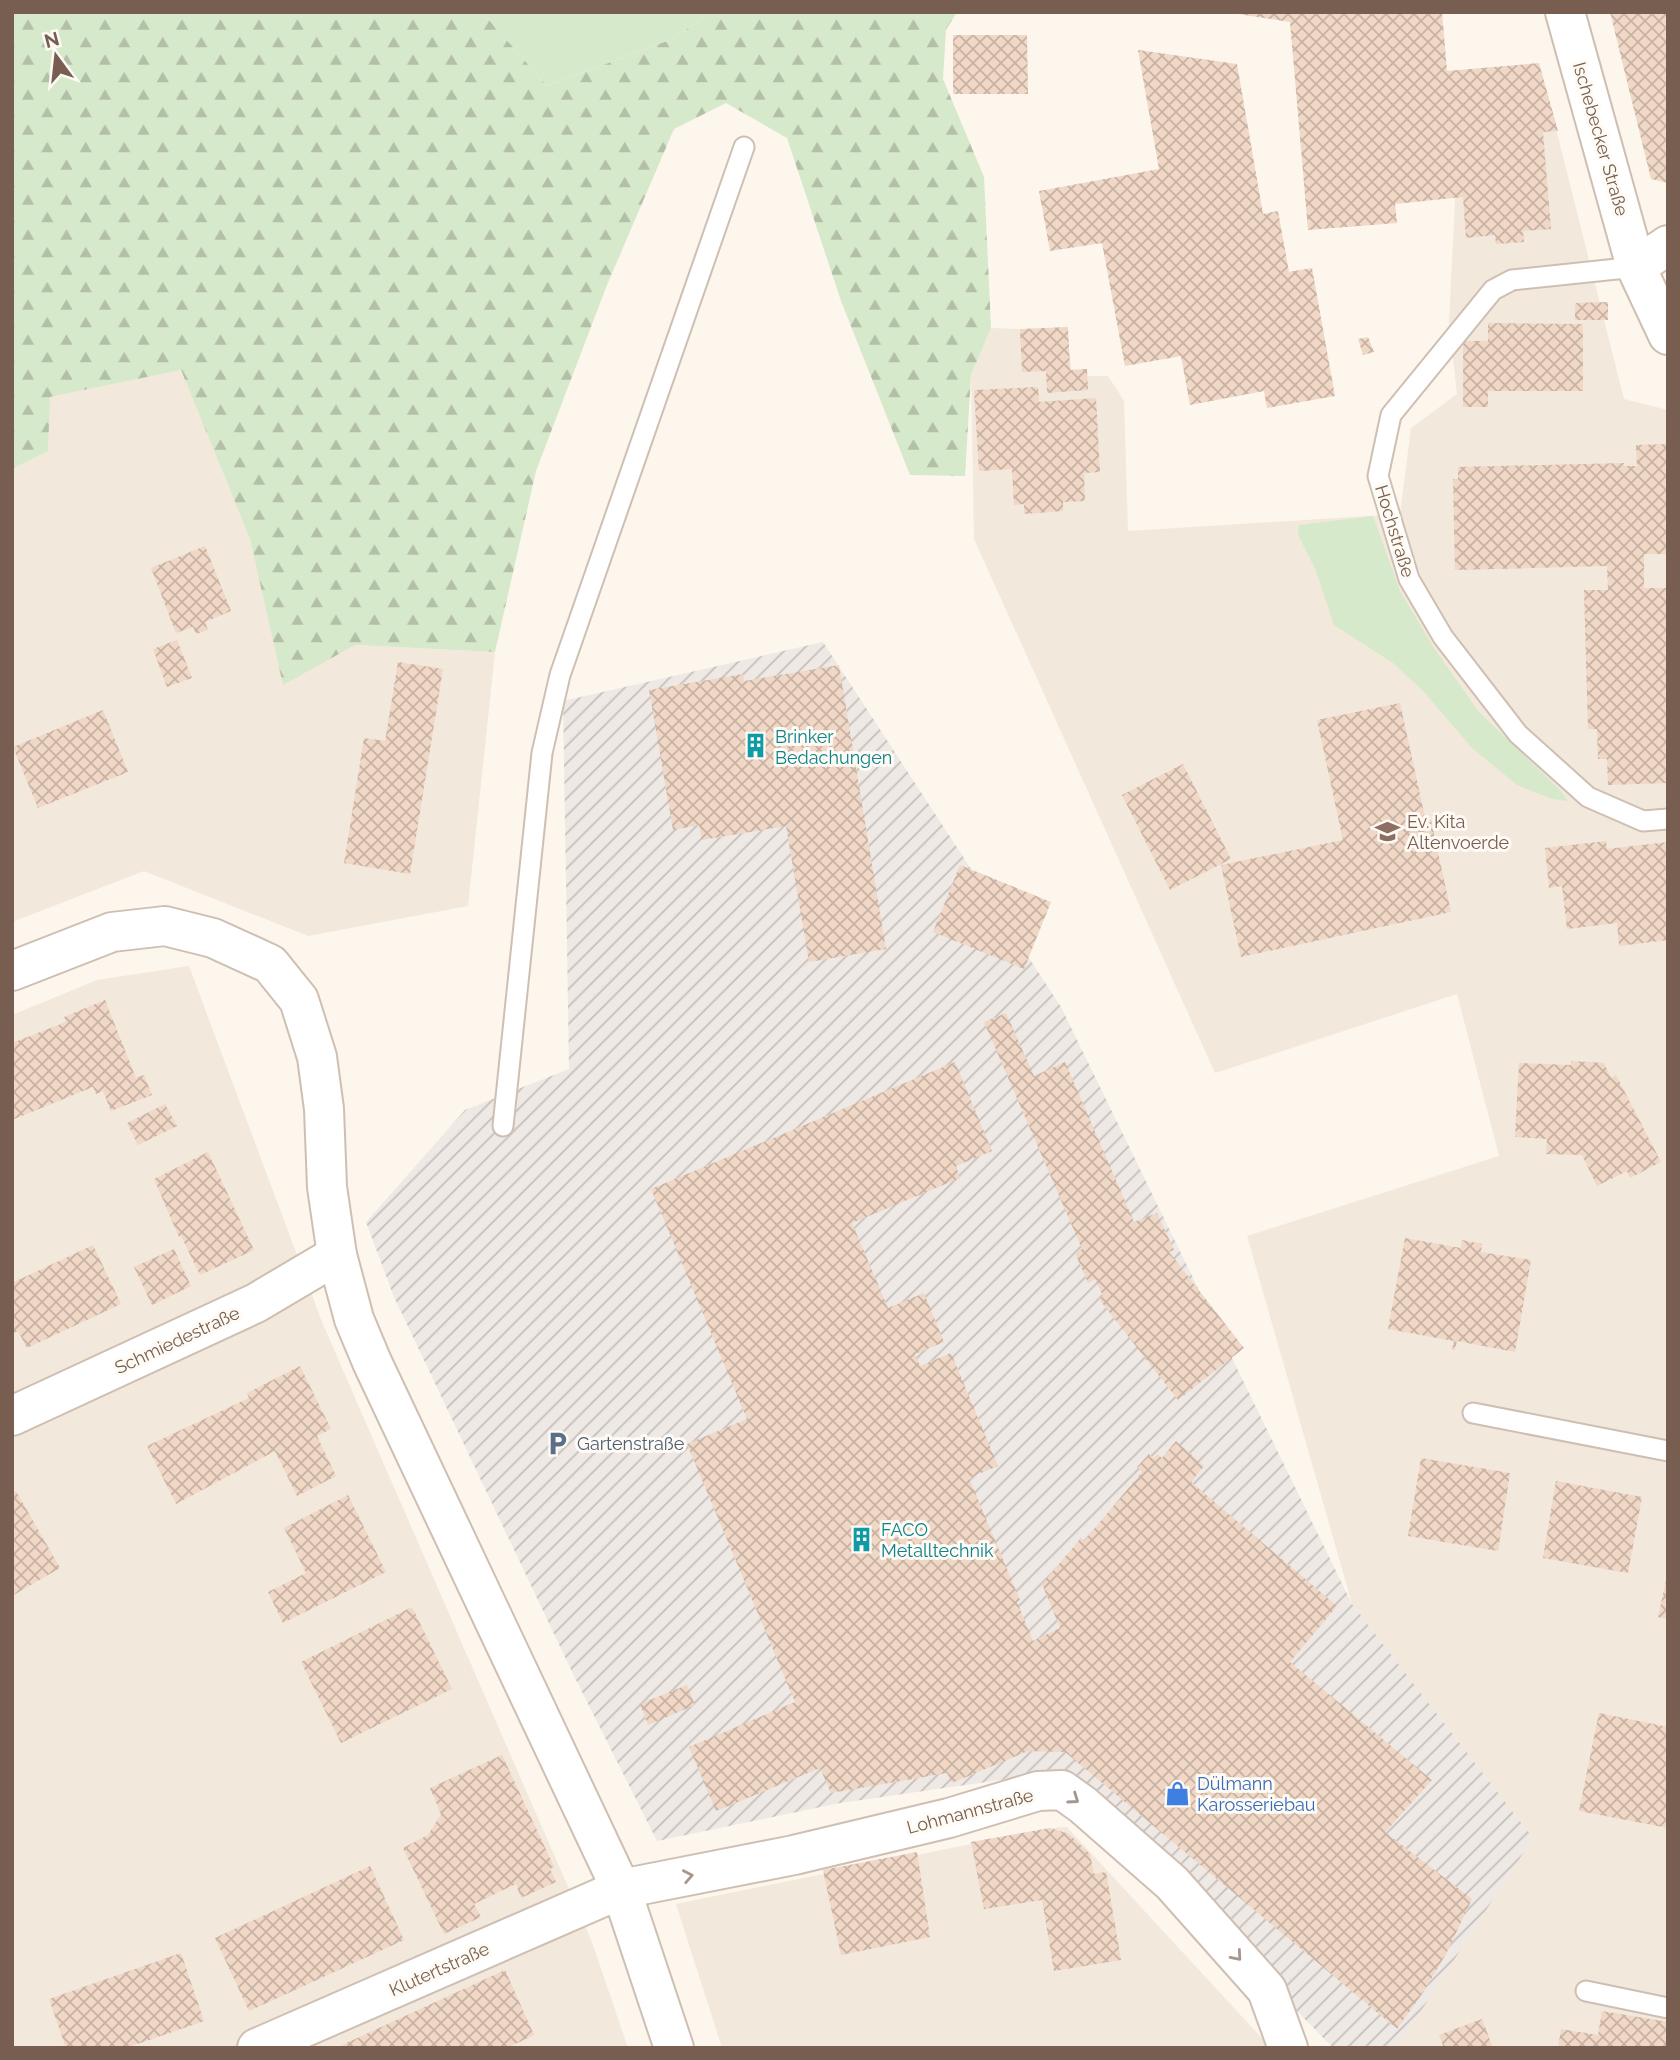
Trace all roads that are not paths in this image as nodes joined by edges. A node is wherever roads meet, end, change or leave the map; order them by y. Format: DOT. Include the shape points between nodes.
graph roads {
  1 [pos="1565,12"];
  2 [pos="744,147"];
  3 [pos="1668,246"];
  4 [pos="1636,267"];
  5 [pos="1668,335"];
  6 [pos="1668,818"];
  7 [pos="12,971"];
  8 [pos="503,1126"];
  9 [pos="337,1255"];
  10 [pos="1473,1413"];
  11 [pos="12,1416"];
  12 [pos="1668,1451"];
  13 [pos="621,1889"];
  14 [pos="1586,1992"];
  15 [pos="1668,2008"];
  16 [pos="257,2048"];
  17 [pos="674,2048"];
  18 [pos="1288,2048"];
  1 -- 4 [label="street, Ischebecker Straße"];
  2 -- 8 [label="lane" via="560,675 542,754"];
  3 -- 4 [label="street"];
  4 -- 5 [label="street"];
  4 -- 6 [label="lane, Hochstraße" via="1512,280 1493,290 1391,415 1378,476 1409,579 1443,637 1518,734 1588,797 1643,821"];
  7 -- 9 [label="street" via="112,932 165,926 213,938 270,964 299,1000 317,1057"];
  9 -- 11 [label="street, Schmiedestraße" via="256,1303"];
  9 -- 13 [label="street" via="372,1362"];
  10 -- 12 [label="lane"];
  13 -- 16 [label="street, Klutertstraße"];
  13 -- 17 [label="street"];
  13 -- 18 [label="street, Lohmannstraße, one-way" via="794,1855 949,1818 1038,1791 1062,1790 1172,1883 1267,1990"];
  14 -- 15 [label="lane"];
}
